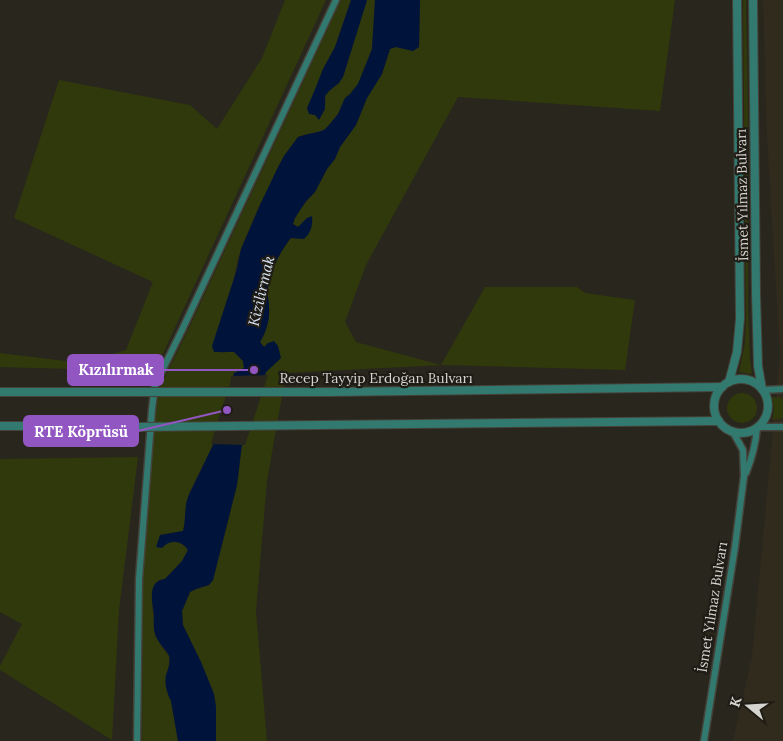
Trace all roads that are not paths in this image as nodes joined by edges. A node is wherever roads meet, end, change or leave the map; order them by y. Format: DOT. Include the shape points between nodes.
graph roads {
  1 [pos="336,0"];
  2 [pos="737,0"];
  3 [pos="753,0"];
  4 [pos="726,385"];
  5 [pos="783,389"];
  6 [pos="762,390"];
  7 [pos="0,392"];
  8 [pos="719,421"];
  9 [pos="0,426"];
  10 [pos="758,427"];
  11 [pos="783,427"];
  12 [pos="734,432"];
  13 [pos="744,476"];
  14 [pos="137,741"];
  15 [pos="704,741"];
  1 -- 14 [label="street" via="155,385 139,579"];
  2 -- 4 [label="street, İsmet Yılmaz Bulvarı" via="740,319 737,352"];
  3 -- 6 [label="street, İsmet Yılmaz Bulvarı" via="756,294"];
  4 -- 6 [label="street" via="745,380"];
  4 -- 7 [label="street, Recep Tayyip Erdoğan Bulvarı, bridge" via="330,392"];
  4 -- 8 [label="street, İsmet Yılmaz Bulvarı" via="715,403"];
  5 -- 6 [label="street"];
  6 -- 10 [label="street, İsmet Yılmaz Bulvarı" via="768,401 768,410"];
  8 -- 9 [label="street, bridge"];
  8 -- 12 [label="street"];
  10 -- 11 [label="street"];
  10 -- 12 [label="street" via="743,433"];
  10 -- 13 [label="street, İsmet Yılmaz Bulvarı" via="757,440"];
  12 -- 13 [label="street, İsmet Yılmaz Bulvarı" via="743,450"];
  13 -- 15 [label="street, İsmet Yılmaz Bulvarı"];
}
